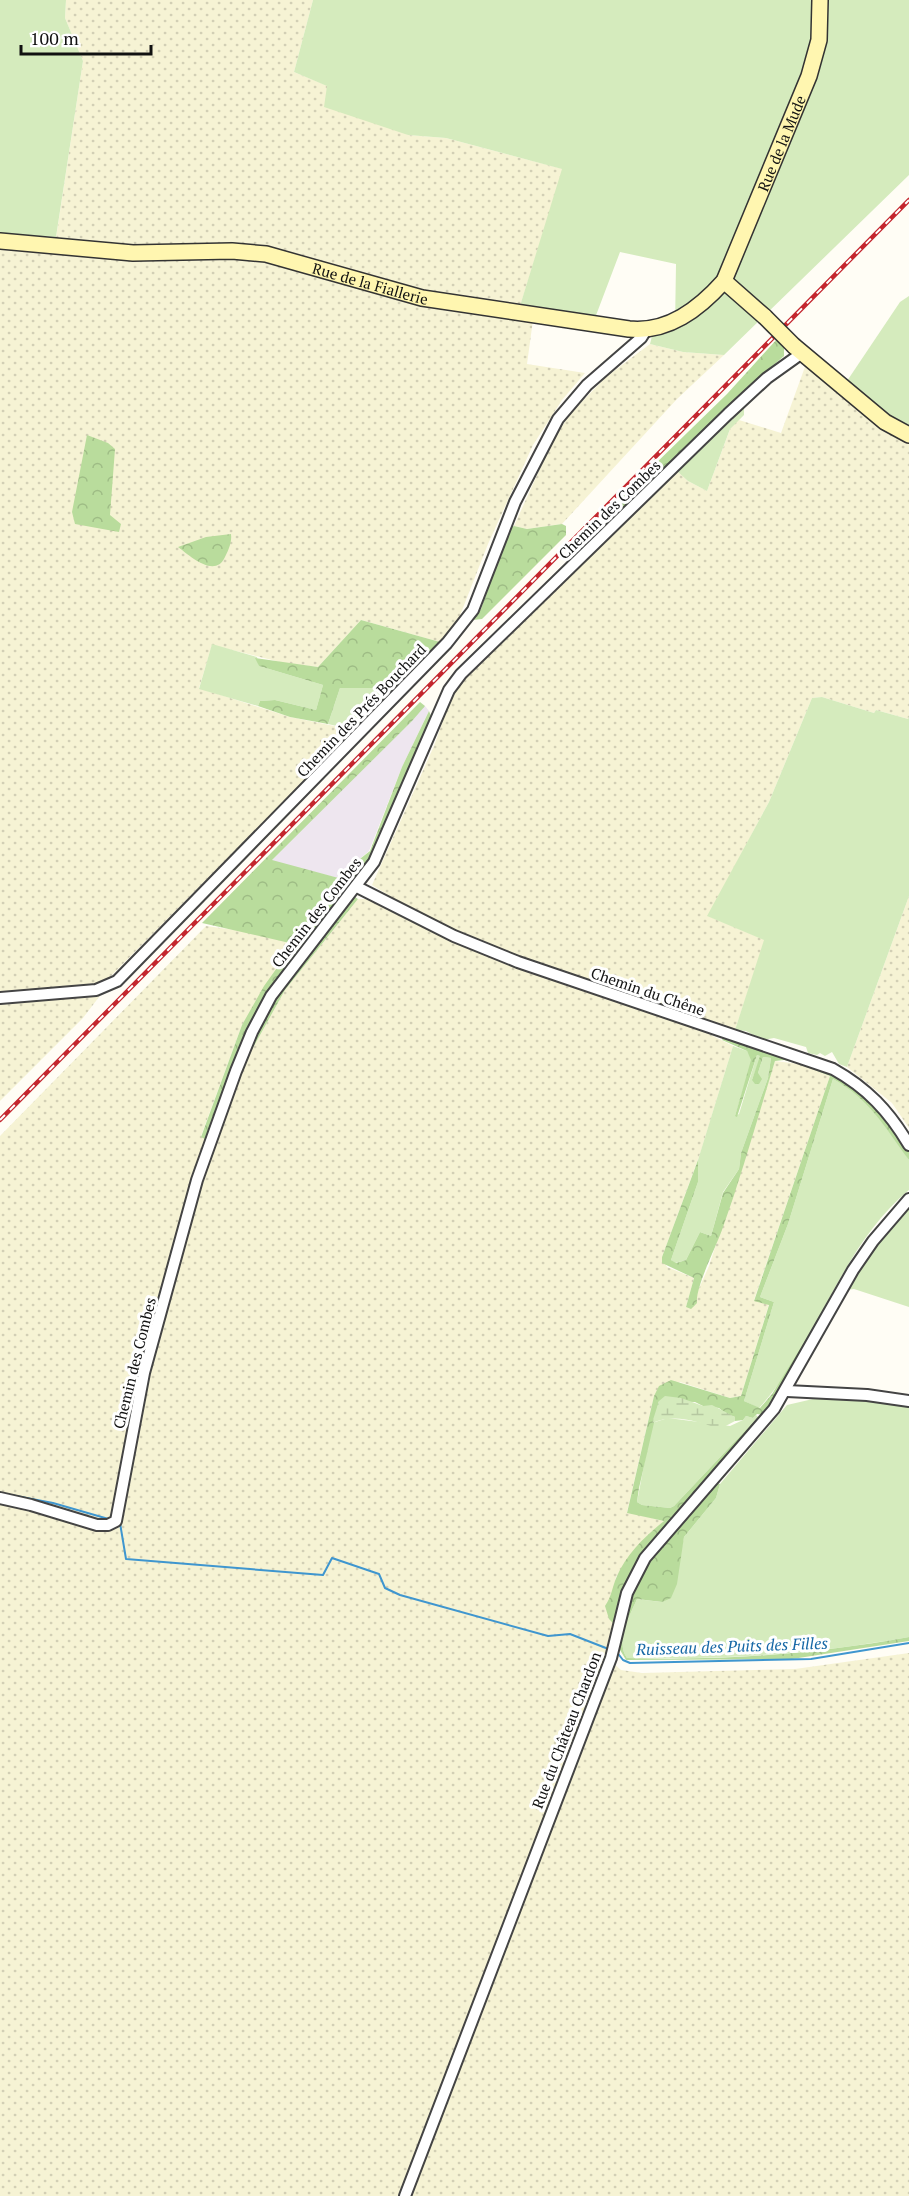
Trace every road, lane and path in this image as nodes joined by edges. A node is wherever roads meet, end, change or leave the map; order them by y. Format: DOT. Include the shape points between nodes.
graph roads {
  1 [pos="820,0"];
  2 [pos="0,242"];
  3 [pos="724,281"];
  4 [pos="646,330"];
  5 [pos="798,350"];
  6 [pos="909,435"];
  7 [pos="357,887"];
  8 [pos="0,998"];
  9 [pos="909,1145"];
  10 [pos="909,1199"];
  11 [pos="786,1391"];
  12 [pos="909,1401"];
  13 [pos="0,1498"];
  14 [pos="405,2196"];
  1 -- 3 [label="street, Rue de la Mude" via="819,40 809,76"];
  2 -- 4 [label="street, Rue de la Fiallerie" via="133,253 266,254 422,298"];
  3 -- 4 [label="street, Rue de la Fiallerie" via="673,322"];
  3 -- 5 [label="street, bridge"];
  4 -- 8 [label="street, Chemin des Prés Bouchard" via="573,399 558,419 515,502 473,610 447,644 117,981 96,990"];
  5 -- 6 [label="street" via="885,422"];
  5 -- 7 [label="street, Chemin des Combes" via="454,682 387,836"];
  7 -- 9 [label="street, Chemin du Chêne" via="444,931 518,962 832,1069 875,1098"];
  7 -- 13 [label="street, Chemin des Combes" via="271,996 228,1092 197,1180 144,1373 115,1521 97,1525"];
  10 -- 11 [label="street, Rue du Château Chardon" via="853,1270"];
  11 -- 12 [label="street"];
  11 -- 14 [label="street, Rue du Château Chardon" via="638,1569 627,1593 613,1650"];
}
